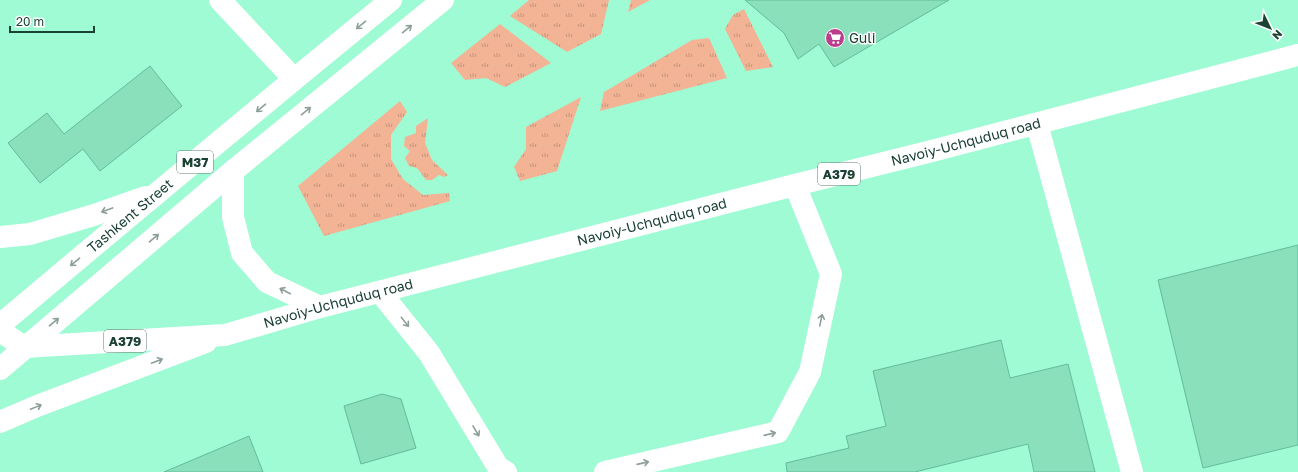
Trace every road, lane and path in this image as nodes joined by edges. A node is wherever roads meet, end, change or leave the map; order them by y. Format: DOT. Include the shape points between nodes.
graph roads {
  1 [pos="220,0"];
  2 [pos="391,0"];
  3 [pos="443,0"];
  4 [pos="1298,55"];
  5 [pos="294,79"];
  6 [pos="1037,124"];
  7 [pos="233,171"];
  8 [pos="795,185"];
  9 [pos="157,192"];
  10 [pos="0,237"];
  11 [pos="380,292"];
  12 [pos="320,307"];
  13 [pos="0,325"];
  14 [pos="0,331"];
  15 [pos="225,335"];
  16 [pos="24,347"];
  17 [pos="0,351"];
  18 [pos="0,368"];
  19 [pos="0,422"];
  20 [pos="506,472"];
  21 [pos="605,472"];
  22 [pos="1132,472"];
  1 -- 5 [label="main road"];
  2 -- 5 [label="main road, Tashkent Street / M37, one-way"];
  7 -- 3 [label="main road, M37, one-way"];
  4 -- 6 [label="main road, Navoiy-Uchquduq road / A379"];
  5 -- 9 [label="main road, Tashkent Street / M37, one-way"];
  6 -- 8 [label="main road, Navoiy-Uchquduq road / A379"];
  6 -- 22 [label="main road"];
  12 -- 7 [label="main road, one-way" via="268,282 242,253 233,217"];
  16 -- 7 [label="main road, M37, one-way"];
  8 -- 11 [label="main road, Navoiy-Uchquduq road / A379"];
  21 -- 8 [label="main road, one-way" via="778,432 810,372 831,274"];
  9 -- 10 [label="main road, one-way" via="94,215 30,234"];
  9 -- 13 [label="main road, Tashkent Street / M37, one-way"];
  11 -- 12 [label="main road, Navoiy-Uchquduq road / A379"];
  11 -- 20 [label="main road, one-way" via="429,353 498,467"];
  12 -- 15 [label="main road, Navoiy-Uchquduq road / A379"];
  14 -- 16 [label="main road"];
  15 -- 16 [label="main road, Navoiy-Uchquduq road / A379"];
  19 -- 15 [label="main road, one-way"];
  16 -- 17 [label="main road, Navoiy-Uchquduq road"];
  16 -- 18 [label="main road, M37"];
}
